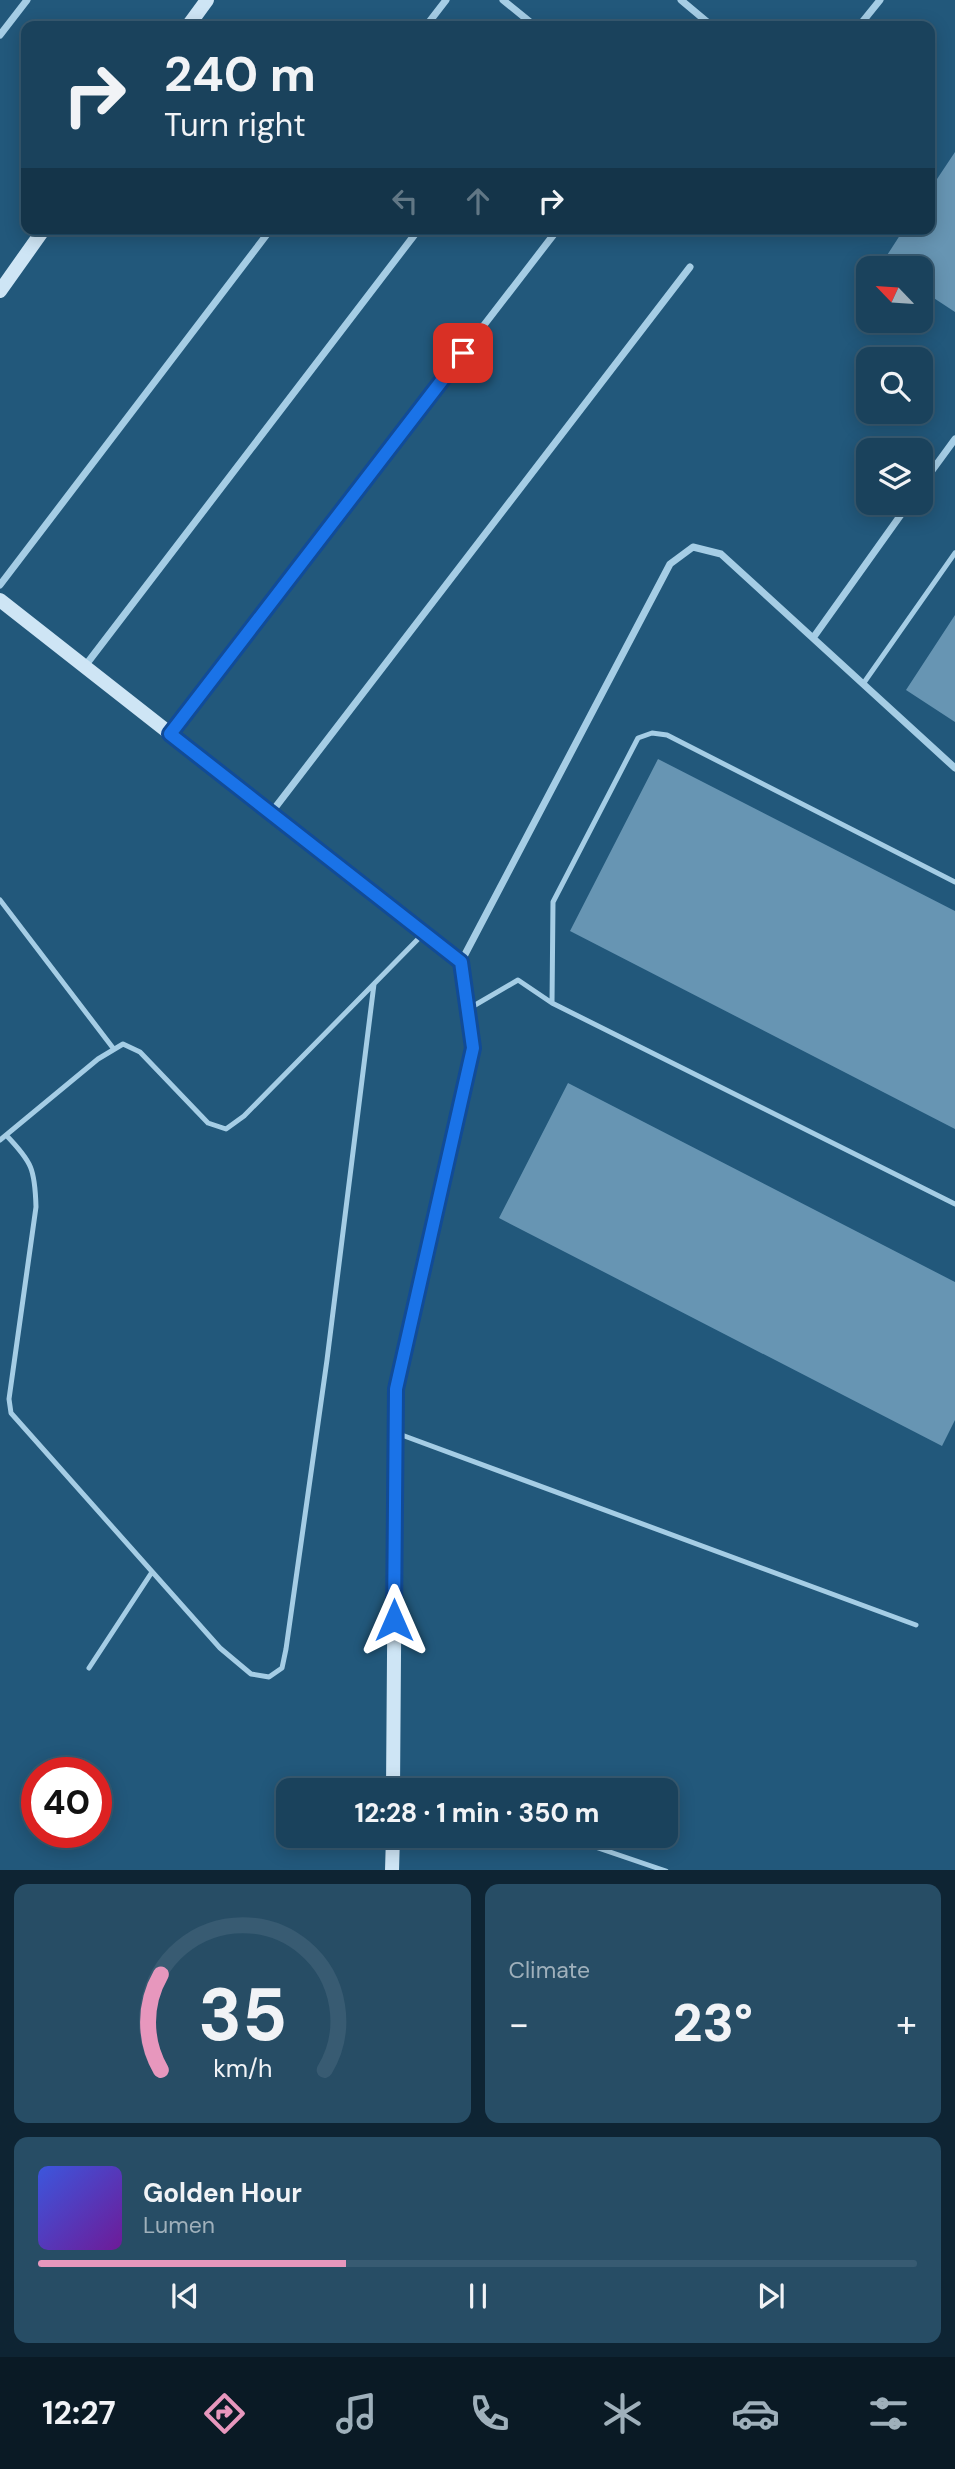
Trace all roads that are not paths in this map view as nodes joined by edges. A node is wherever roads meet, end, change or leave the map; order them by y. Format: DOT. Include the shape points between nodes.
graph roads {
  1 [pos="26,0"];
  2 [pos="207,0"];
  3 [pos="446,0"];
  4 [pos="503,0"];
  5 [pos="681,0"];
  6 [pos="880,0"];
  7 [pos="192,21"];
  8 [pos="430,21"];
  9 [pos="530,21"];
  10 [pos="706,21"];
  11 [pos="863,21"];
  12 [pos="0,36"];
  13 [pos="40,235"];
  14 [pos="266,235"];
  15 [pos="414,235"];
  16 [pos="553,235"];
  17 [pos="690,267"];
  18 [pos="0,291"];
  19 [pos="955,439"];
  20 [pos="933,469"];
  21 [pos="901,515"];
  22 [pos="955,553"];
  23 [pos="0,585"];
  24 [pos="0,600"];
  25 [pos="813,638"];
  26 [pos="84,666"];
  27 [pos="863,684"];
  28 [pos="170,734"];
  29 [pos="955,768"];
  30 [pos="271,813"];
  31 [pos="955,882"];
  32 [pos="0,900"];
  33 [pos="424,933"];
  34 [pos="461,962"];
  35 [pos="374,985"];
  36 [pos="552,1003"];
  37 [pos="468,1010"];
  38 [pos="113,1048"];
  39 [pos="6,1135"];
  40 [pos="0,1140"];
  41 [pos="955,1204"];
  42 [pos="396,1433"];
  43 [pos="152,1572"];
  44 [pos="916,1625"];
  45 [pos="89,1668"];
  46 [pos="393,1778"];
  47 [pos="393,1848"];
  48 [pos="598,1848"];
  49 [pos="393,1870"];
  50 [pos="663,1870"];
  1 -- 12 [label="street"];
  2 -- 7 [label="street"];
  3 -- 8 [label="street"];
  4 -- 9 [label="street"];
  5 -- 10 [label="street"];
  6 -- 11 [label="street"];
  13 -- 18 [label="street"];
  14 -- 23 [label="street"];
  15 -- 26 [label="street"];
  16 -- 28 [label="street"];
  17 -- 30 [label="street"];
  19 -- 20 [label="street"];
  21 -- 25 [label="street"];
  22 -- 27 [label="lane"];
  24 -- 26 [label="street"];
  25 -- 27 [label="street"];
  25 -- 34 [label="street" via="721,554 693,547 670,564"];
  26 -- 28 [label="street"];
  27 -- 29 [label="street"];
  28 -- 30 [label="street"];
  30 -- 33 [label="street"];
  31 -- 36 [label="lane" via="667,735 652,733 638,738 553,902"];
  32 -- 38 [label="lane"];
  33 -- 34 [label="street"];
  33 -- 35 [label="lane"];
  34 -- 37 [label="street"];
  35 -- 38 [label="lane" via="226,1129 208,1123 140,1052 123,1044"];
  35 -- 43 [label="lane" via="282,1668 269,1677 251,1674 220,1648"];
  36 -- 37 [label="lane" via="518,980"];
  36 -- 41 [label="lane"];
  37 -- 42 [label="street" via="473,1048 396,1389"];
  38 -- 39 [label="lane"];
  39 -- 40 [label="lane"];
  39 -- 43 [label="lane" via="27,1157 35,1183 11,1413"];
  42 -- 44 [label="lane"];
  42 -- 46 [label="street"];
  43 -- 45 [label="lane"];
  47 -- 49 [label="street"];
  48 -- 50 [label="lane"];
}
